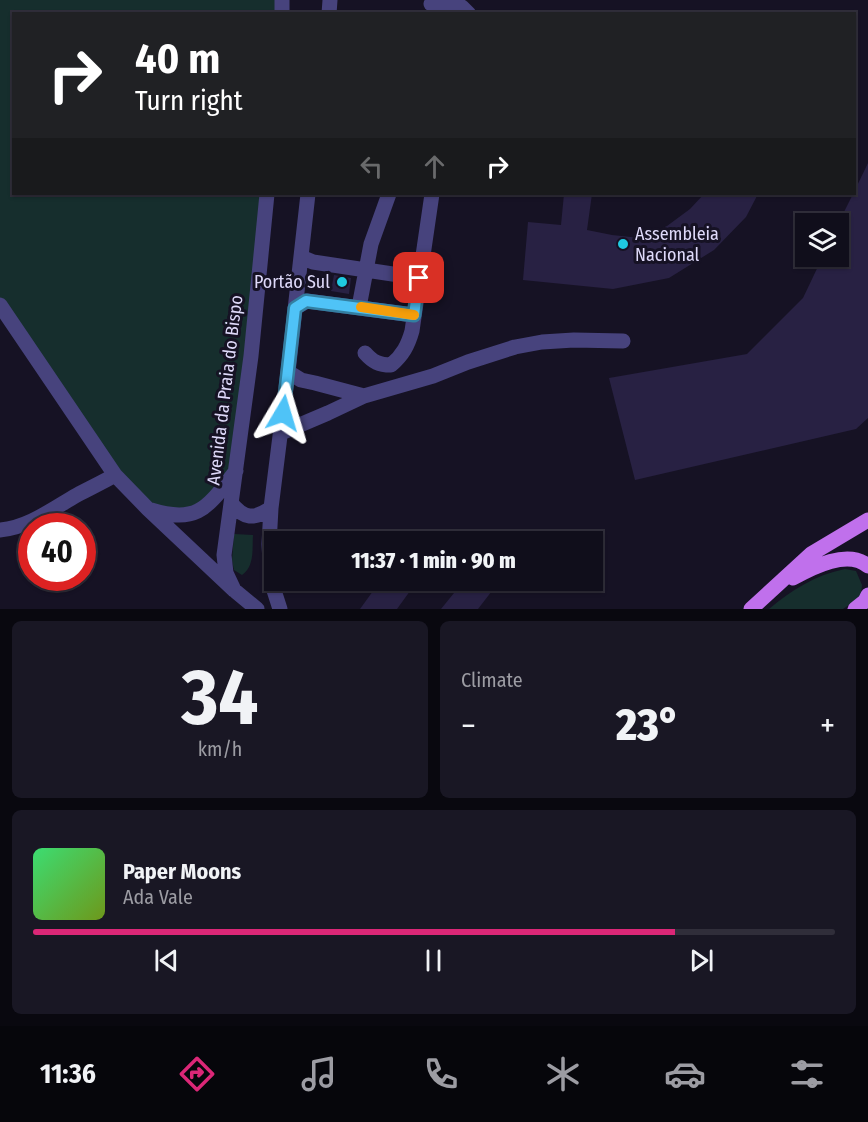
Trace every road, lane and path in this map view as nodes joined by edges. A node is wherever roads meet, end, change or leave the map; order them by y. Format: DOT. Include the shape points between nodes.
graph roads {
  1 [pos="430,6"];
  2 [pos="464,8"];
  3 [pos="267,195"];
  4 [pos="308,195"];
  5 [pos="389,195"];
  6 [pos="432,195"];
  7 [pos="301,257"];
  8 [pos="366,270"];
  9 [pos="419,278"];
  10 [pos="0,305"];
  11 [pos="359,307"];
  12 [pos="295,308"];
  13 [pos="414,315"];
  14 [pos="622,341"];
  15 [pos="365,353"];
  16 [pos="288,372"];
  17 [pos="364,396"];
  18 [pos="281,433"];
  19 [pos="236,470"];
  20 [pos="116,475"];
  21 [pos="231,502"];
  22 [pos="271,508"];
  23 [pos="148,509"];
  24 [pos="868,520"];
  25 [pos="0,530"];
  26 [pos="868,566"];
  27 [pos="234,590"];
  28 [pos="767,594"];
  29 [pos="868,595"];
  30 [pos="256,609"];
  31 [pos="280,609"];
  32 [pos="751,609"];
  33 [pos="855,609"];
  1 -- 2 [label="street"];
  3 -- 19 [label="street, Avenida da Praia do Bispo"];
  4 -- 7 [label="street"];
  5 -- 8 [label="street"];
  6 -- 9 [label="street"];
  7 -- 8 [label="street"];
  7 -- 12 [label="street"];
  8 -- 9 [label="street"];
  8 -- 11 [label="street"];
  9 -- 13 [label="street"];
  10 -- 20 [label="street"];
  11 -- 12 [label="street" via="306,301"];
  11 -- 13 [label="street"];
  12 -- 16 [label="street"];
  13 -- 15 [label="street" via="407,347 391,365 380,365"];
  14 -- 17 [label="street" via="574,340 515,347"];
  16 -- 17 [label="street" via="301,381"];
  16 -- 18 [label="street"];
  17 -- 18 [label="street"];
  18 -- 22 [label="street"];
  19 -- 21 [label="street, Avenida da Praia do Bispo"];
  19 -- 23 [label="street" via="213,499 194,514 176,516"];
  20 -- 23 [label="street"];
  20 -- 25 [label="street" via="31,522"];
  21 -- 22 [label="street" via="249,516 259,516"];
  21 -- 27 [label="street, Avenida da Praia do Bispo" via="224,555 226,573"];
  22 -- 31 [label="street" via="271,581"];
  23 -- 27 [label="street"];
  24 -- 28 [label="main road" via="811,554"];
  26 -- 28 [label="main road" via="853,558 832,560"];
  27 -- 30 [label="street"];
  28 -- 32 [label="main road"];
  29 -- 33 [label="main road"];
}
